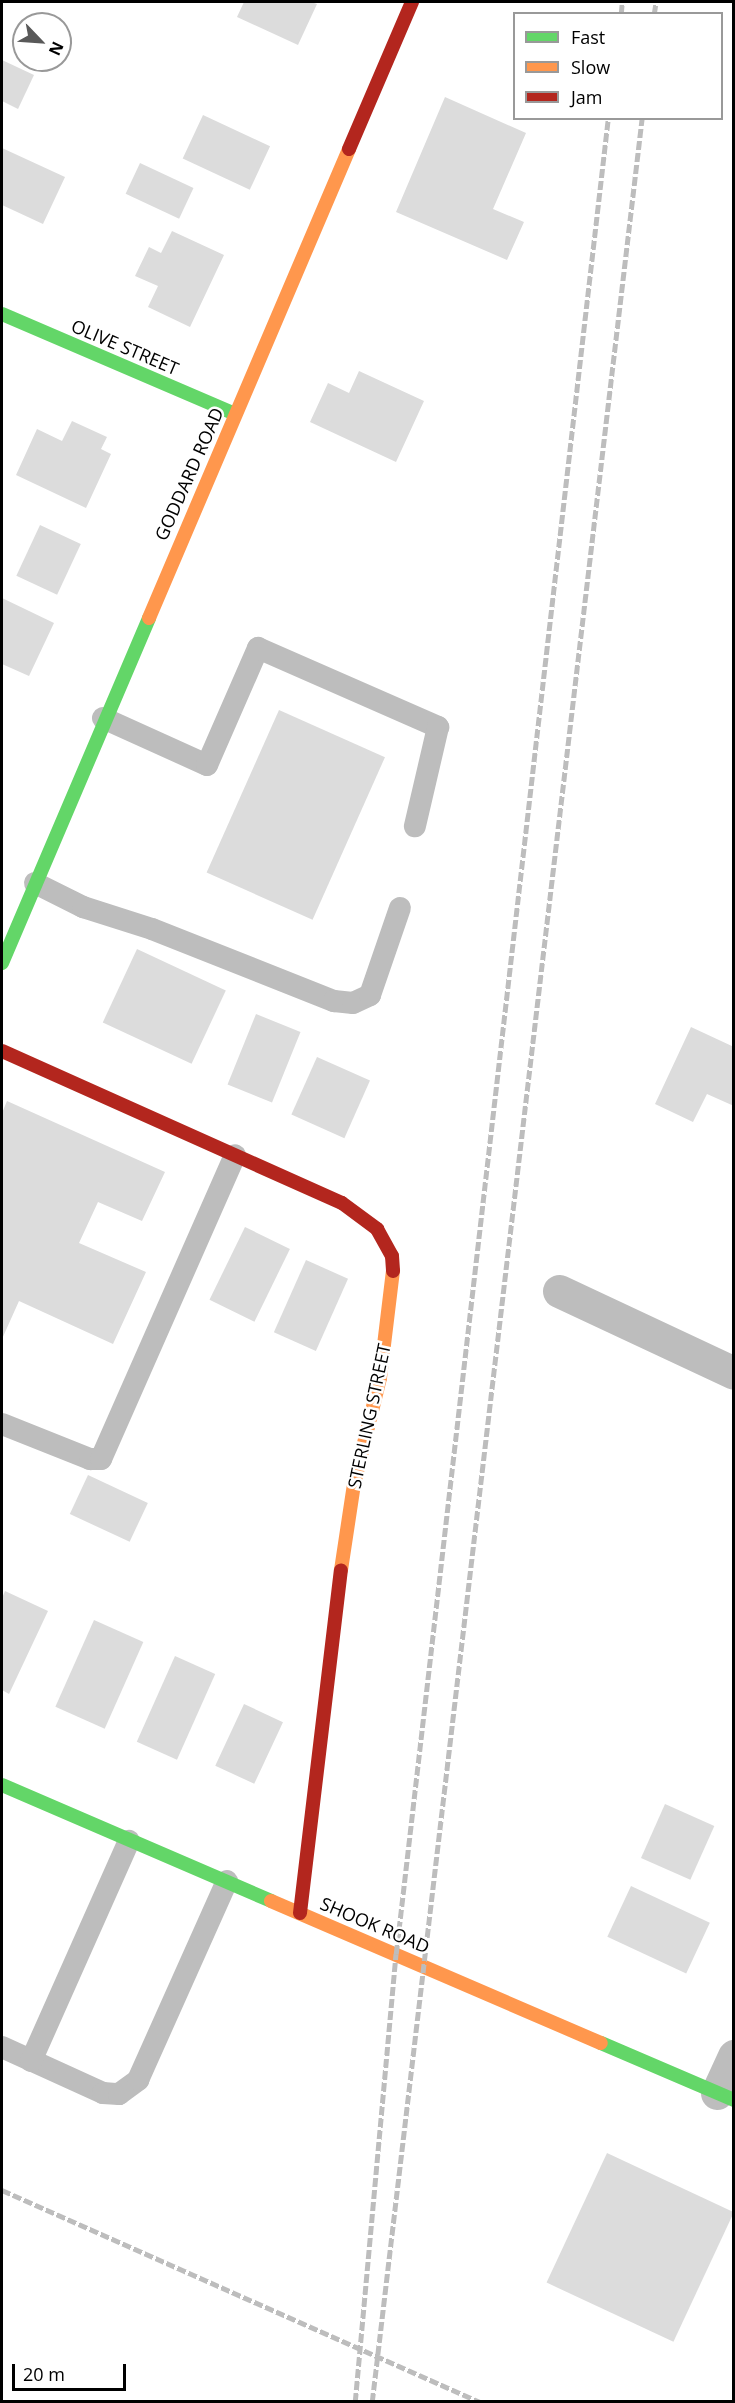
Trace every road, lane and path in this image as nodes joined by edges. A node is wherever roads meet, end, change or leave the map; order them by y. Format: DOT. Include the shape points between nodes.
graph roads {
  1 [pos="412,2"];
  2 [pos="2,314"];
  3 [pos="235,414"];
  4 [pos="103,718"];
  5 [pos="415,826"];
  6 [pos="35,883"];
  7 [pos="400,908"];
  8 [pos="2,963"];
  9 [pos="2,1051"];
  10 [pos="235,1155"];
  11 [pos="559,1291"];
  12 [pos="734,1373"];
  13 [pos="2,1424"];
  14 [pos="4,1794"];
  15 [pos="129,1841"];
  16 [pos="227,1881"];
  17 [pos="300,1913"];
  18 [pos="2,2048"];
  19 [pos="734,2056"];
  20 [pos="32,2061"];
  21 [pos="725,2096"];
  1 -- 3 [label="street, GODDARD ROAD"];
  2 -- 3 [label="street, OLIVE STREET"];
  3 -- 4 [label="street, GODDARD ROAD"];
  4 -- 5 [label="lane" via="207,765 258,648 438,727"];
  4 -- 6 [label="street, GODDARD ROAD"];
  6 -- 7 [label="lane" via="83,907 152,928 334,1001 353,1003 370,995"];
  6 -- 8 [label="street, GODDARD ROAD"];
  9 -- 10 [label="street, STERLING STREET"];
  10 -- 13 [label="lane" via="101,1459 90,1459"];
  10 -- 17 [label="street, STERLING STREET" via="342,1203 377,1229 392,1256 394,1283 381,1378 354,1484 334,1615"];
  11 -- 12 [label="street"];
  14 -- 15 [label="street, SHOOK ROAD"];
  15 -- 16 [label="street, SHOOK ROAD"];
  15 -- 20 [label="lane"];
  16 -- 17 [label="street, SHOOK ROAD"];
  16 -- 20 [label="lane" via="138,2080 119,2094 103,2093"];
  17 -- 21 [label="street, SHOOK ROAD"];
  18 -- 20 [label="lane"];
  19 -- 21 [label="street"];
}
